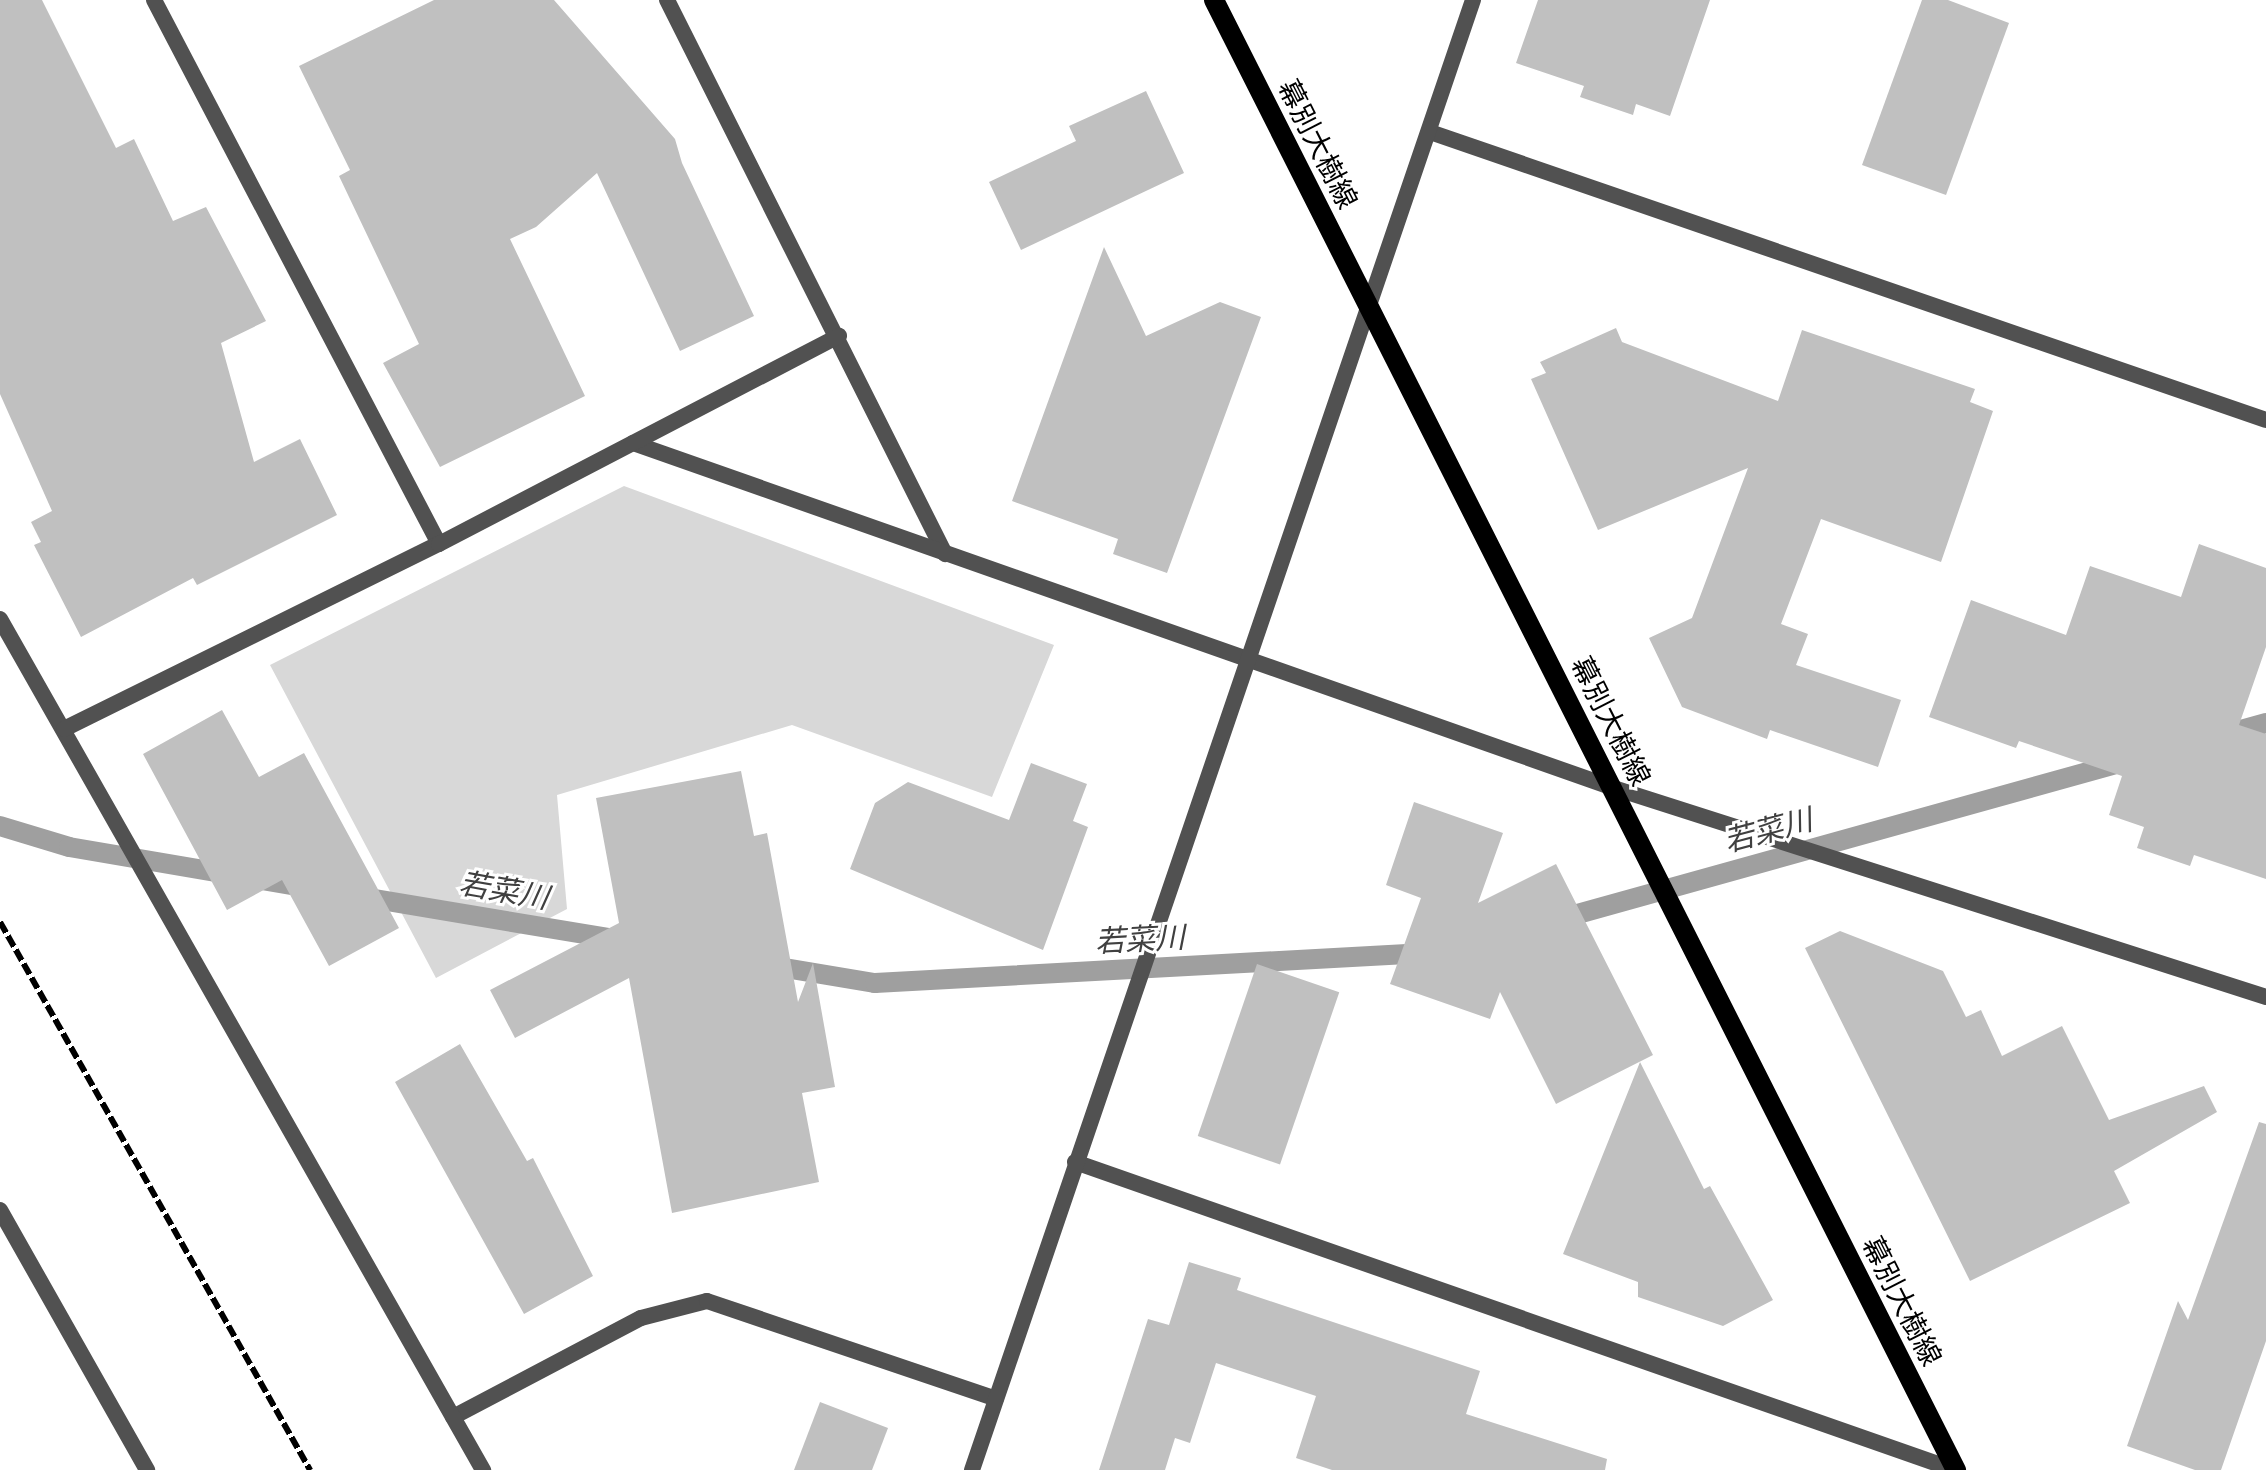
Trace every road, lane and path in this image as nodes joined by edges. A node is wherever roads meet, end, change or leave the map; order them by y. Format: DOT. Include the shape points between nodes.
graph roads {
  1 [pos="154,0"];
  2 [pos="667,0"];
  3 [pos="1214,0"];
  4 [pos="1473,0"];
  5 [pos="1430,132"];
  6 [pos="1367,305"];
  7 [pos="839,336"];
  8 [pos="2266,420"];
  9 [pos="633,443"];
  10 [pos="439,544"];
  11 [pos="945,554"];
  12 [pos="0,619"];
  13 [pos="1249,660"];
  14 [pos="64,729"];
  15 [pos="1614,788"];
  16 [pos="2266,997"];
  17 [pos="1075,1162"];
  18 [pos="0,1210"];
  19 [pos="5,1232"];
  20 [pos="996,1399"];
  21 [pos="453,1417"];
  22 [pos="147,1470"];
  23 [pos="483,1470"];
  24 [pos="972,1470"];
  25 [pos="1955,1470"];
  1 -- 10 [label="street"];
  2 -- 7 [label="street"];
  3 -- 6 [label="main road, 幕別大樹線"];
  4 -- 5 [label="street"];
  5 -- 6 [label="street"];
  5 -- 8 [label="street"];
  6 -- 13 [label="street"];
  6 -- 15 [label="main road, 幕別大樹線"];
  7 -- 9 [label="street"];
  7 -- 11 [label="street"];
  9 -- 10 [label="street"];
  9 -- 11 [label="street"];
  10 -- 14 [label="street"];
  11 -- 13 [label="street"];
  12 -- 14 [label="street"];
  13 -- 15 [label="street"];
  13 -- 17 [label="street"];
  14 -- 21 [label="street"];
  15 -- 16 [label="street"];
  15 -- 25 [label="main road, 幕別大樹線"];
  17 -- 20 [label="street"];
  17 -- 25 [label="street"];
  18 -- 19 [label="street"];
  19 -- 22 [label="street"];
  20 -- 21 [label="street" via="707,1301 641,1318"];
  20 -- 24 [label="street"];
  21 -- 23 [label="street"];
}
